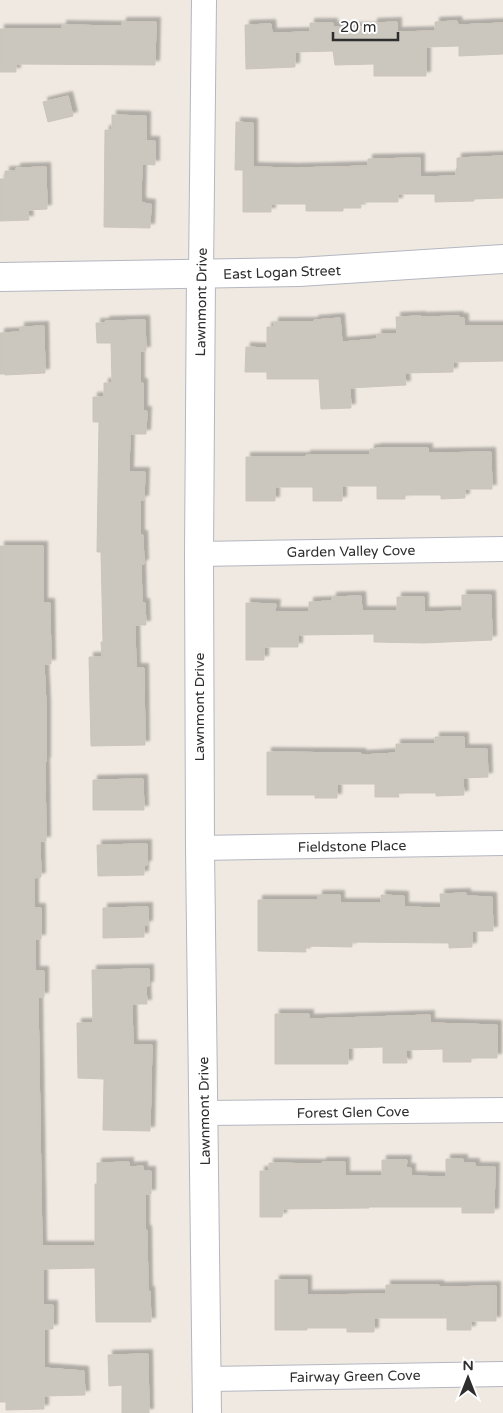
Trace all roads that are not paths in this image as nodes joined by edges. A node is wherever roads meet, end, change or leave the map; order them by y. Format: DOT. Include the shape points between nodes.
graph roads {
  1 [pos="204,0"];
  2 [pos="503,259"];
  3 [pos="201,274"];
  4 [pos="0,277"];
  5 [pos="503,549"];
  6 [pos="199,554"];
  7 [pos="503,843"];
  8 [pos="200,848"];
  9 [pos="503,1110"];
  10 [pos="204,1114"];
  11 [pos="503,1374"];
  12 [pos="207,1379"];
  13 [pos="207,1413"];
  1 -- 3 [label="street, Lawnmont Drive"];
  2 -- 3 [label="street, East Logan Street" via="299,272"];
  3 -- 4 [label="street, East Logan Street"];
  3 -- 6 [label="street, Lawnmont Drive"];
  5 -- 6 [label="street, Garden Valley Cove"];
  6 -- 8 [label="street, Lawnmont Drive"];
  7 -- 8 [label="street, Fieldstone Place"];
  8 -- 10 [label="street, Lawnmont Drive"];
  9 -- 10 [label="street, Forest Glen Cove"];
  10 -- 12 [label="street, Lawnmont Drive"];
  11 -- 12 [label="street, Fairway Green Cove"];
  12 -- 13 [label="street, Lawnmont Drive"];
}
